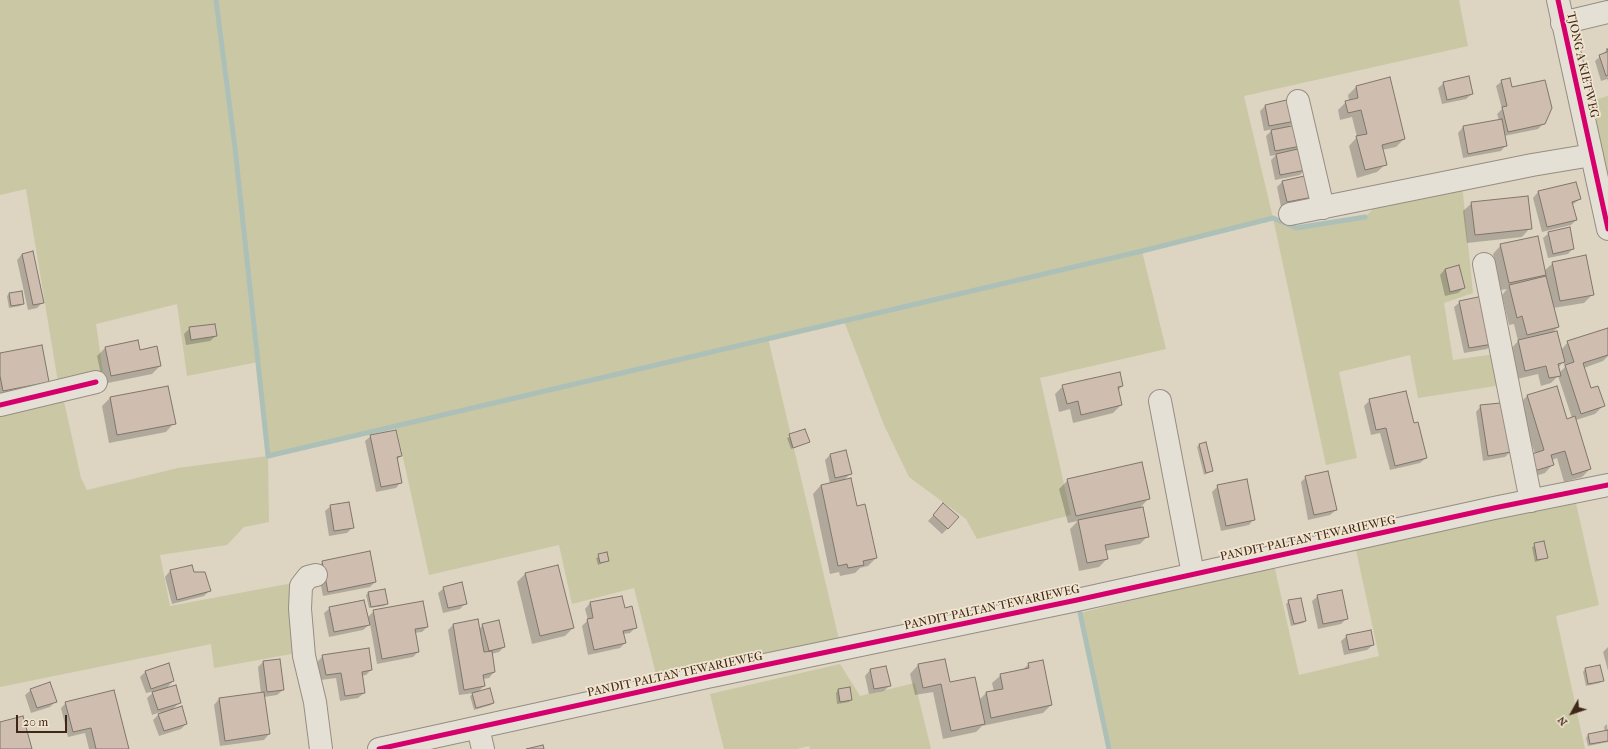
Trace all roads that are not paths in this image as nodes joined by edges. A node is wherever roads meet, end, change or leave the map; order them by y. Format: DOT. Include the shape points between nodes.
graph roads {
  1 [pos="1558,0"];
  2 [pos="1608,12"];
  3 [pos="1562,23"];
  4 [pos="1298,101"];
  5 [pos="1592,155"];
  6 [pos="1323,208"];
  7 [pos="1290,214"];
  8 [pos="1608,229"];
  9 [pos="1484,264"];
  10 [pos="96,382"];
  11 [pos="1160,401"];
  12 [pos="0,405"];
  13 [pos="1608,485"];
  14 [pos="1530,501"];
  15 [pos="1193,574"];
  16 [pos="316,575"];
  17 [pos="478,728"];
  18 [pos="321,749"];
  19 [pos="379,749"];
  20 [pos="483,749"];
  1 -- 3 [label="street, TJONG A KIETWEG"];
  2 -- 3 [label="street"];
  3 -- 5 [label="street, TJONG A KIETWEG"];
  4 -- 6 [label="street"];
  5 -- 6 [label="street"];
  5 -- 8 [label="street, TJONG A KIETWEG"];
  6 -- 7 [label="street"];
  9 -- 14 [label="street"];
  10 -- 12 [label="street"];
  11 -- 15 [label="street"];
  13 -- 14 [label="street, PANDIT PALTAN TEWARIEWEG"];
  14 -- 15 [label="street, PANDIT PALTAN TEWARIEWEG"];
  15 -- 17 [label="street, PANDIT PALTAN TEWARIEWEG"];
  16 -- 18 [label="street" via="308,577 301,586 300,609 304,656 316,702"];
  17 -- 19 [label="street, PANDIT PALTAN TEWARIEWEG"];
  17 -- 20 [label="street"];
}
